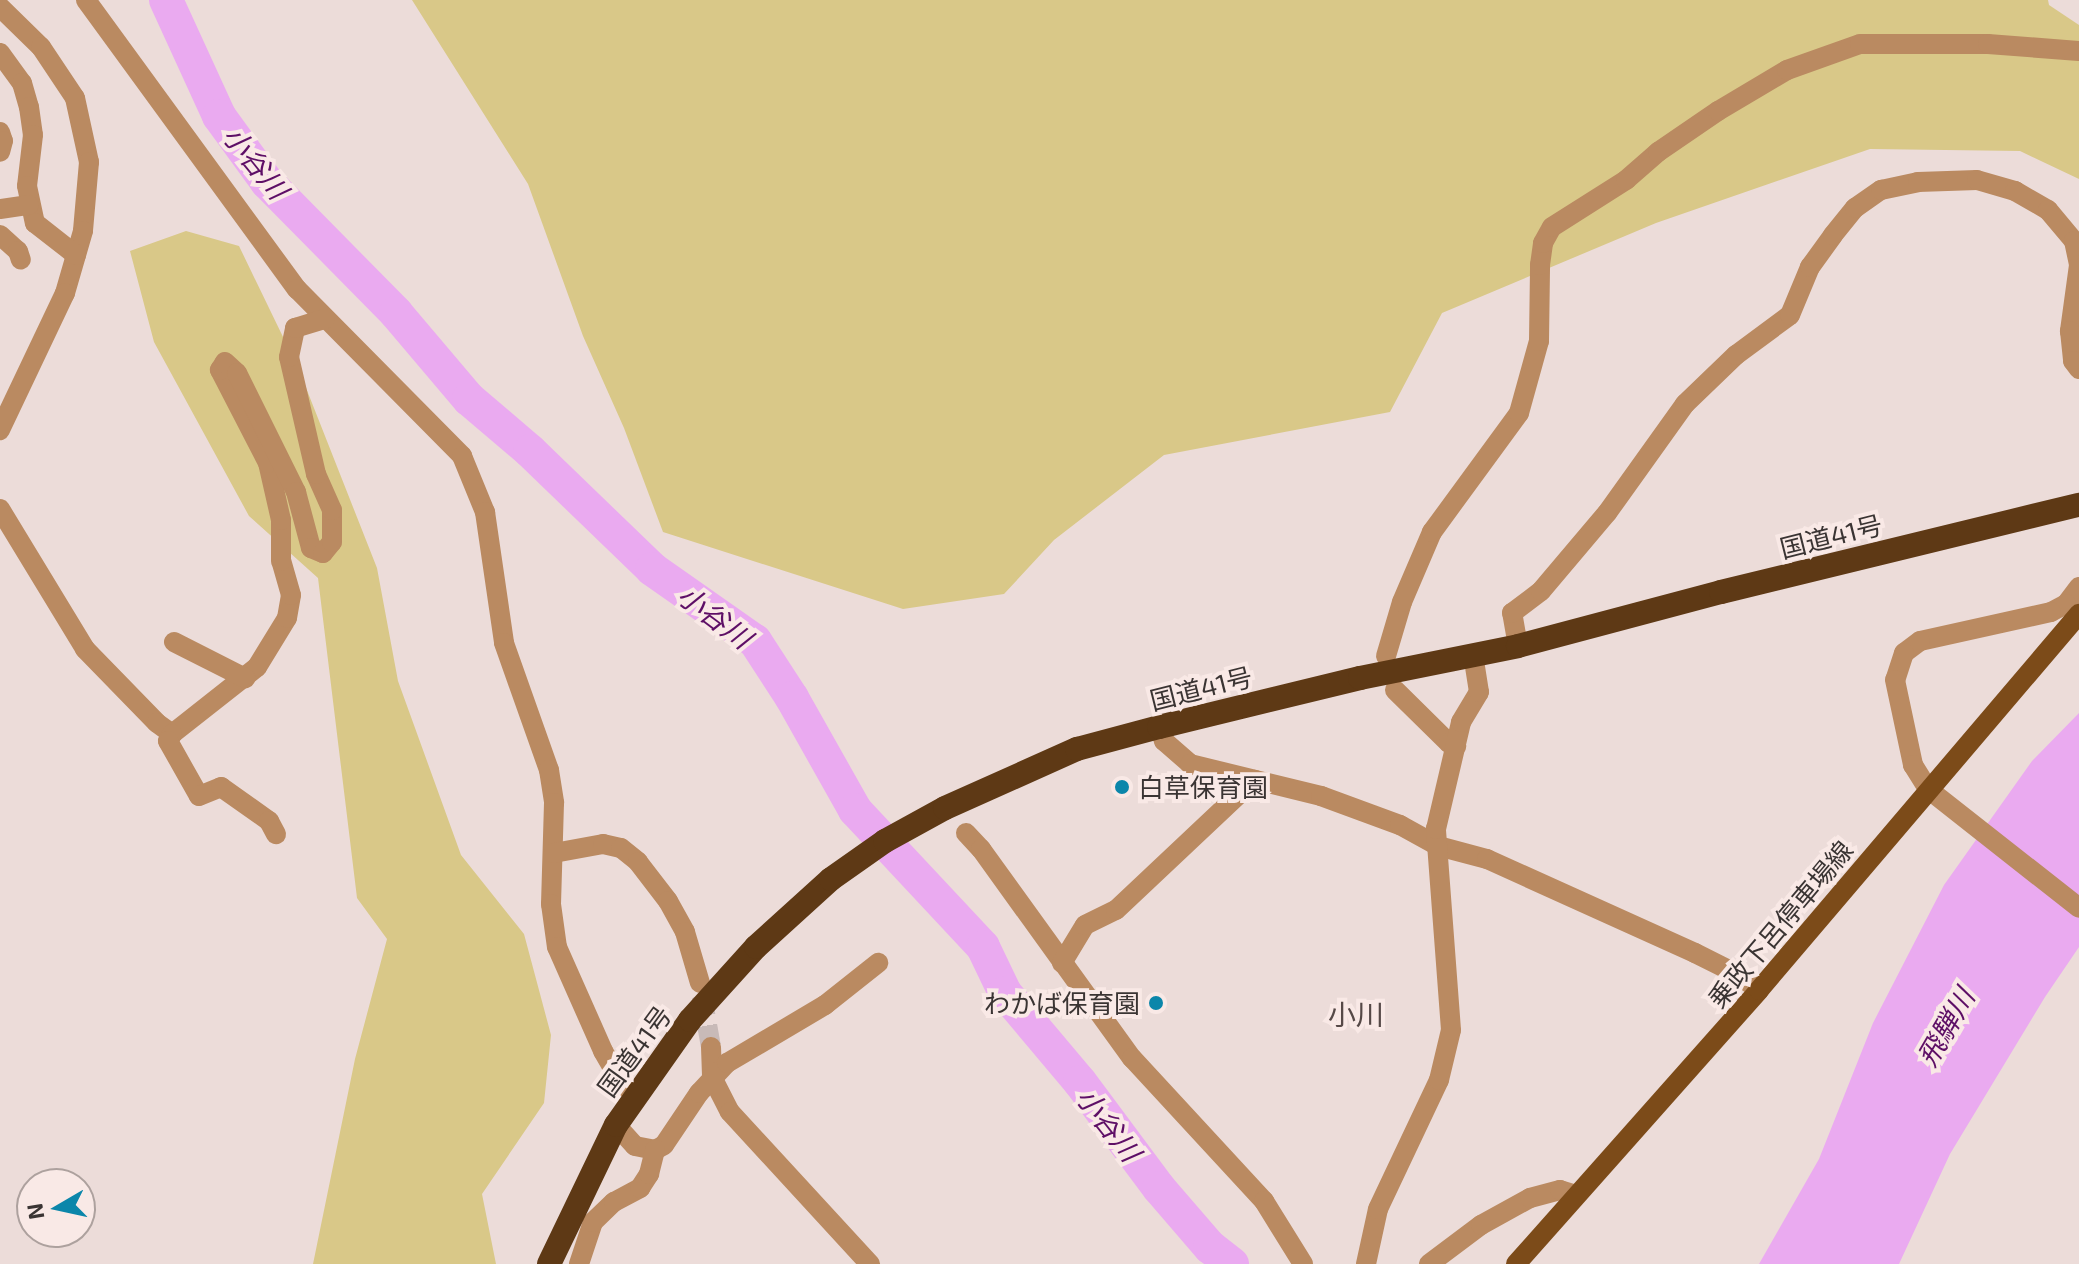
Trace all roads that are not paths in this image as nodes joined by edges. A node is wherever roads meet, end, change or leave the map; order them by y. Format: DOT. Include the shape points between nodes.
graph roads {
  1 [pos="86,0"];
  2 [pos="0,7"];
  3 [pos="2079,51"];
  4 [pos="0,53"];
  5 [pos="0,132"];
  6 [pos="0,152"];
  7 [pos="29,205"];
  8 [pos="0,209"];
  9 [pos="0,235"];
  10 [pos="76,255"];
  11 [pos="21,260"];
  12 [pos="325,319"];
  13 [pos="2079,369"];
  14 [pos="0,430"];
  15 [pos="2078,505"];
  16 [pos="0,509"];
  17 [pos="2079,587"];
  18 [pos="2079,614"];
  19 [pos="174,642"];
  20 [pos="1518,646"];
  21 [pos="1473,655"];
  22 [pos="1386,656"];
  23 [pos="245,678"];
  24 [pos="1395,690"];
  25 [pos="1159,727"];
  26 [pos="172,734"];
  27 [pos="1456,746"];
  28 [pos="1254,780"];
  29 [pos="1928,789"];
  30 [pos="966,833"];
  31 [pos="276,834"];
  32 [pos="1438,846"];
  33 [pos="554,853"];
  34 [pos="2079,908"];
  35 [pos="878,963"];
  36 [pos="1062,963"];
  37 [pos="700,983"];
  38 [pos="1759,990"];
  39 [pos="711,1047"];
  40 [pos="712,1077"];
  41 [pos="634,1095"];
  42 [pos="616,1125"];
  43 [pos="655,1150"];
  44 [pos="1576,1195"];
  45 [pos="549,1264"];
  46 [pos="579,1264"];
  47 [pos="870,1264"];
  48 [pos="1303,1264"];
  49 [pos="1366,1264"];
  50 [pos="1429,1264"];
  51 [pos="1516,1264"];
  1 -- 12 [label="street" via="297,289"];
  2 -- 10 [label="street" via="49,59 75,98 84,127 88,194"];
  3 -- 22 [label="street" via="1988,44 1860,44 1775,77 1552,227 1540,265 1539,341 1519,413 1432,532"];
  4 -- 7 [label="street" via="22,83 29,107"];
  5 -- 6 [label="street"];
  7 -- 8 [label="street"];
  7 -- 10 [label="street" via="35,223"];
  9 -- 11 [label="street"];
  10 -- 14 [label="street" via="65,293"];
  12 -- 23 [label="street" via="295,328 289,357 316,474 332,510 334,532 323,553 311,548 296,492 237,373 225,362 220,370 268,463 281,520 281,561 291,595 280,632"];
  12 -- 33 [label="street" via="462,456 476,486 485,512 504,643 549,770"];
  13 -- 20 [label="street" via="2070,331 2077,253 2074,241 2048,210 2015,191 1977,180 1918,182 1881,190 1855,208 1810,267 1790,315 1736,355 1685,404 1607,513 1541,591 1512,613"];
  15 -- 20 [label="highway, 国道41号"];
  16 -- 26 [label="street" via="85,649"];
  17 -- 29 [label="street" via="2066,604 2051,612 1920,641 1904,653 1895,680 1913,765"];
  18 -- 29 [label="main road, 乗政下呂停車場線"];
  19 -- 23 [label="street"];
  20 -- 21 [label="highway, 国道41号"];
  21 -- 25 [label="highway, 国道41号"];
  21 -- 27 [label="street" via="1479,692 1461,722"];
  23 -- 26 [label="street"];
  24 -- 27 [label="street"];
  25 -- 28 [label="street" via="1164,741 1190,764"];
  25 -- 41 [label="highway, 国道41号" via="1077,749 885,841 831,879 756,947"];
  26 -- 31 [label="street" via="168,741 199,796 221,787 269,821"];
  27 -- 32 [label="street" via="1436,829"];
  28 -- 32 [label="street" via="1334,801 1400,825"];
  28 -- 36 [label="street" via="1116,910 1085,925"];
  29 -- 34 [label="street"];
  29 -- 38 [label="main road, 乗政下呂停車場線"];
  30 -- 36 [label="street"];
  32 -- 38 [label="street" via="1487,859 1601,908 1735,973"];
  32 -- 49 [label="street" via="1451,1030 1439,1080 1378,1209"];
  33 -- 37 [label="street" via="603,844 621,848 638,862 685,932"];
  33 -- 41 [label="street" via="551,904 557,947 603,1051"];
  35 -- 40 [label="street" via="825,1005"];
  36 -- 48 [label="street" via="1132,1058 1264,1201"];
  38 -- 44 [label="main road, 乗政下呂停車場線"];
  39 -- 40 [label="street"];
  40 -- 43 [label="street" via="672,1136"];
  40 -- 47 [label="street" via="740,1126"];
  41 -- 42 [label="highway, 国道41号"];
  42 -- 43 [label="street" via="635,1146"];
  42 -- 45 [label="highway, 国道41号"];
  43 -- 46 [label="street" via="640,1188 593,1222"];
  44 -- 50 [label="street" via="1560,1190 1530,1198 1481,1225"];
  44 -- 51 [label="main road, 乗政下呂停車場線"];
}
